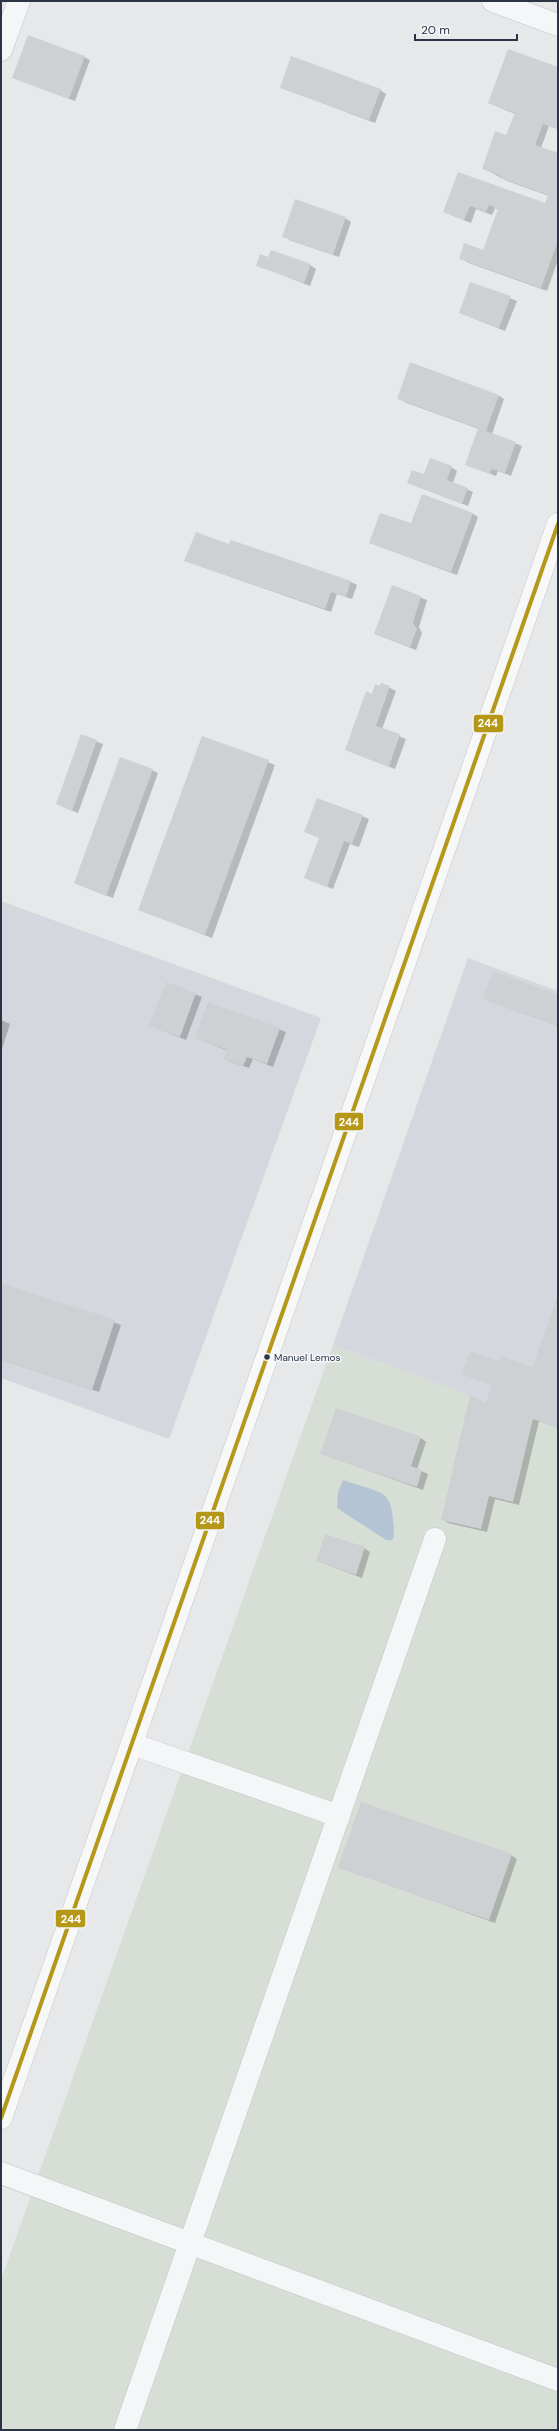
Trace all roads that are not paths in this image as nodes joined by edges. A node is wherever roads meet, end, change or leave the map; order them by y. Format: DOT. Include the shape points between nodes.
graph roads {
  1 [pos="19,1"];
  2 [pos="493,1"];
  3 [pos="558,25"];
  4 [pos="1,50"];
  5 [pos="558,524"];
  6 [pos="435,1539"];
  7 [pos="132,1744"];
  8 [pos="339,1816"];
  9 [pos="1,2118"];
  10 [pos="1,2173"];
  11 [pos="190,2243"];
  12 [pos="558,2380"];
  13 [pos="125,2430"];
  1 -- 4 [label="street"];
  2 -- 3 [label="street"];
  5 -- 7 [label="street"];
  6 -- 8 [label="street"];
  7 -- 8 [label="street"];
  7 -- 9 [label="street"];
  8 -- 11 [label="street"];
  10 -- 11 [label="street"];
  11 -- 12 [label="street"];
  11 -- 13 [label="street"];
}
